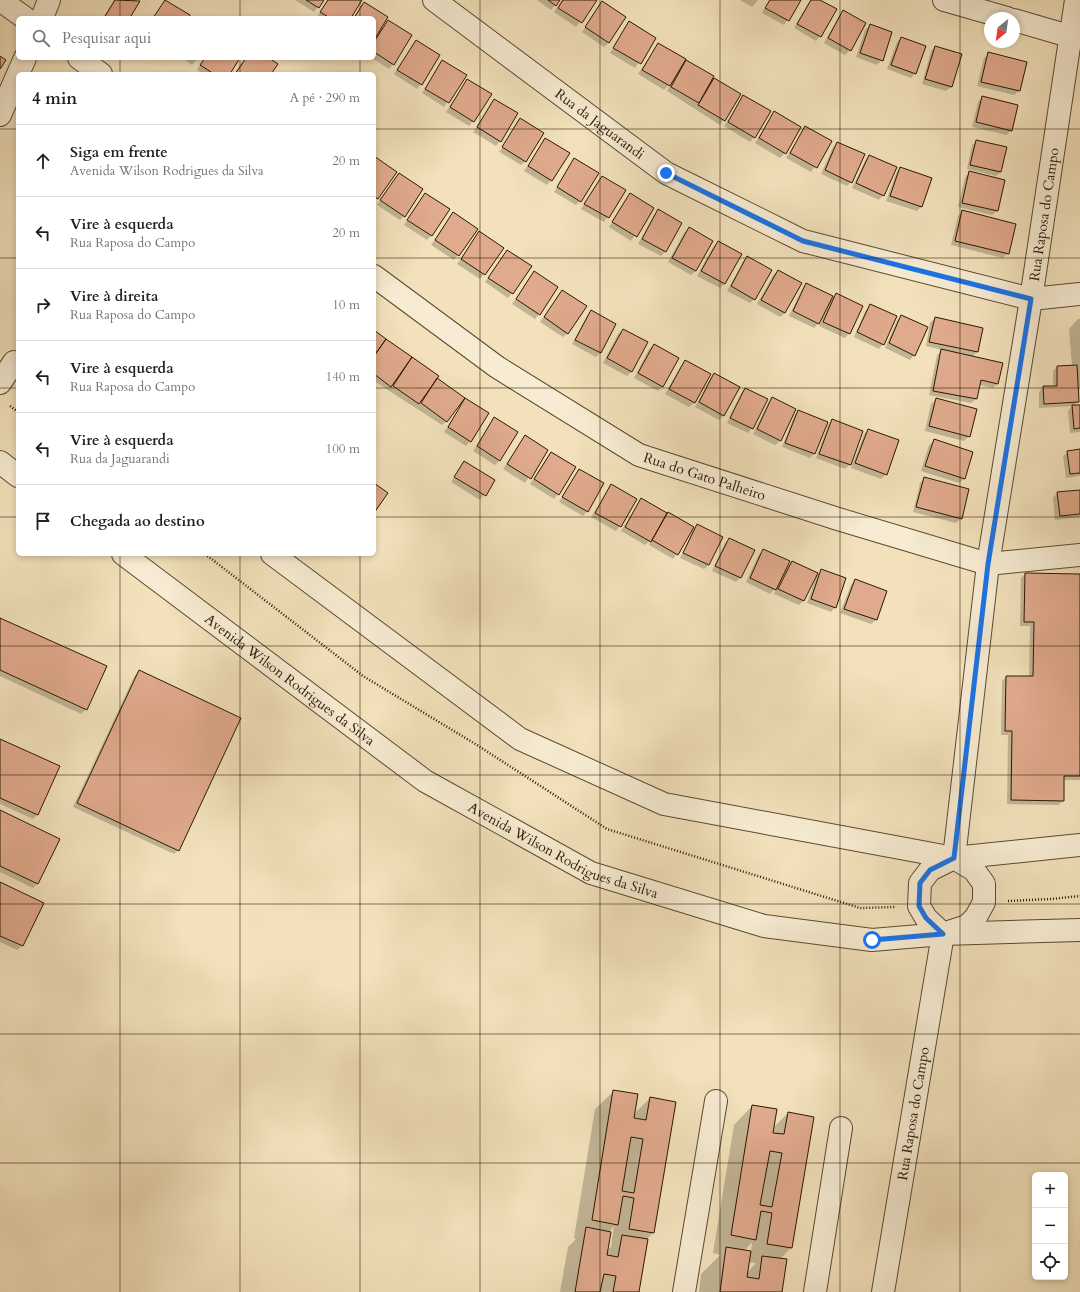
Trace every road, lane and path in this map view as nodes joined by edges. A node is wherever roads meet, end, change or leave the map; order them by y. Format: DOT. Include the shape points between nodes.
graph roads {
  1 [pos="0,0"];
  2 [pos="49,0"];
  3 [pos="434,0"];
  4 [pos="944,0"];
  5 [pos="1076,0"];
  6 [pos="986,12"];
  7 [pos="22,16"];
  8 [pos="43,16"];
  9 [pos="1020,21"];
  10 [pos="1075,35"];
  11 [pos="24,60"];
  12 [pos="82,60"];
  13 [pos="19,72"];
  14 [pos="98,72"];
  15 [pos="16,79"];
  16 [pos="0,115"];
  17 [pos="376,277"];
  18 [pos="1080,294"];
  19 [pos="1031,299"];
  20 [pos="11,360"];
  21 [pos="0,383"];
  22 [pos="0,462"];
  23 [pos="16,474"];
  24 [pos="1080,555"];
  25 [pos="126,556"];
  26 [pos="275,556"];
  27 [pos="988,564"];
  28 [pos="1080,845"];
  29 [pos="954,858"];
  30 [pos="1080,930"];
  31 [pos="943,934"];
  32 [pos="716,1101"];
  33 [pos="841,1128"];
  34 [pos="684,1292"];
  35 [pos="815,1292"];
  36 [pos="883,1292"];
  1 -- 7 [label="street"];
  2 -- 8 [label="street"];
  3 -- 19 [label="street, Rua da Jaguarandi" via="666,173 803,241"];
  4 -- 6 [label="street"];
  5 -- 10 [label="street, Rua Raposa do Campo"];
  9 -- 10 [label="street"];
  10 -- 19 [label="street, Rua Raposa do Campo"];
  11 -- 13 [label="street"];
  12 -- 14 [label="street"];
  15 -- 16 [label="street"];
  17 -- 27 [label="street, Rua do Gato Palheiro" via="497,367 640,456"];
  18 -- 19 [label="street, Rua da Jaguarandi"];
  19 -- 27 [label="street, Rua Raposa do Campo"];
  20 -- 21 [label="street"];
  22 -- 23 [label="street"];
  24 -- 27 [label="street, Rua do Gato Palheiro"];
  25 -- 31 [label="street, Avenida Wilson Rodrigues da Silva" via="425,780 591,873 764,926 872,940"];
  26 -- 29 [label="street" via="520,739 664,804"];
  27 -- 29 [label="street, Rua Raposa do Campo"];
  28 -- 29 [label="street"];
  29 -- 31 [label="street" via="930,870 920,883 919,906 926,918"];
  29 -- 31 [label="street" via="974,870 984,884 984,902 976,917 967,926"];
  30 -- 31 [label="street, Avenida Wilson Rodrigues da Silva"];
  31 -- 36 [label="street, Rua Raposa do Campo"];
  32 -- 34 [label="street"];
  33 -- 35 [label="street"];
}
